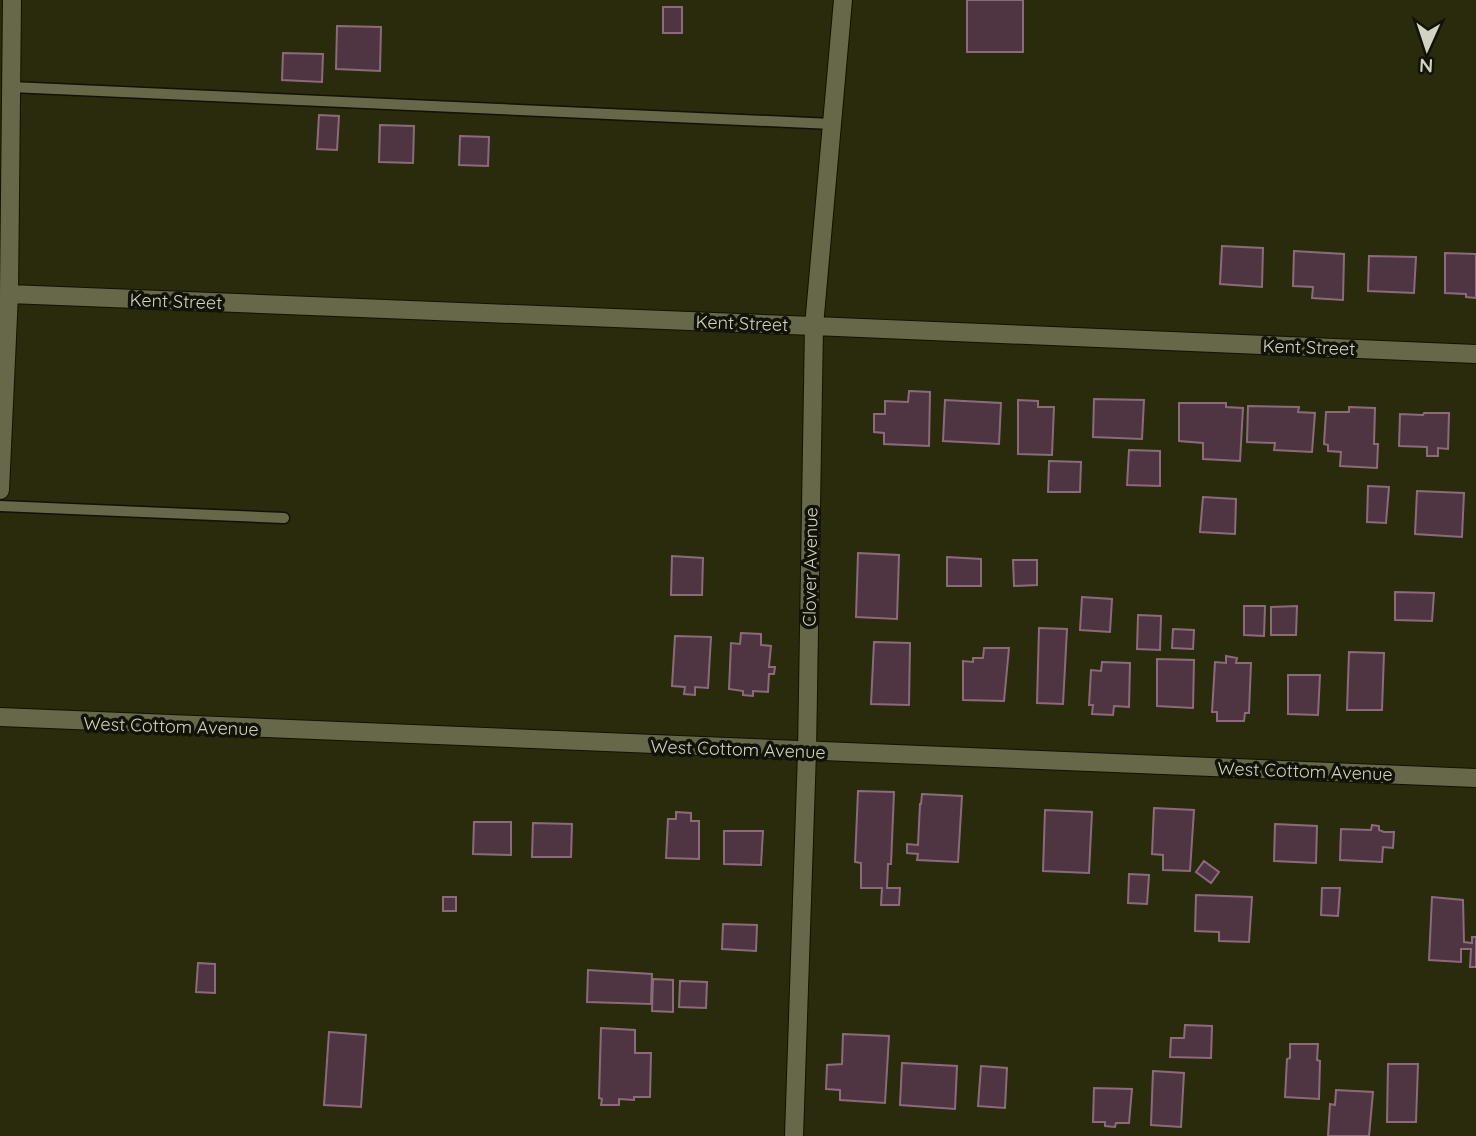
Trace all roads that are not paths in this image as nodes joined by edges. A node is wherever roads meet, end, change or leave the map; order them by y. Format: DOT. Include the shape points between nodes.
graph roads {
  1 [pos="12,0"];
  2 [pos="843,0"];
  3 [pos="11,87"];
  4 [pos="832,124"];
  5 [pos="5,175"];
  6 [pos="9,294"];
  7 [pos="814,326"];
  8 [pos="1476,354"];
  9 [pos="2,396"];
  10 [pos="0,490"];
  11 [pos="0,506"];
  12 [pos="284,518"];
  13 [pos="0,718"];
  14 [pos="807,752"];
  15 [pos="1476,778"];
  16 [pos="794,1136"];
  1 -- 3 [label="street"];
  2 -- 4 [label="street, Clover Avenue"];
  3 -- 4 [label="lane"];
  3 -- 5 [label="street"];
  4 -- 7 [label="street, Clover Avenue"];
  5 -- 6 [label="street"];
  6 -- 7 [label="street, Kent Street"];
  6 -- 9 [label="street"];
  7 -- 8 [label="street, Kent Street"];
  7 -- 14 [label="street, Clover Avenue"];
  9 -- 10 [label="street"];
  11 -- 12 [label="lane"];
  13 -- 14 [label="street, West Cottom Avenue"];
  14 -- 15 [label="street, West Cottom Avenue"];
  14 -- 16 [label="street, Clover Avenue"];
}
